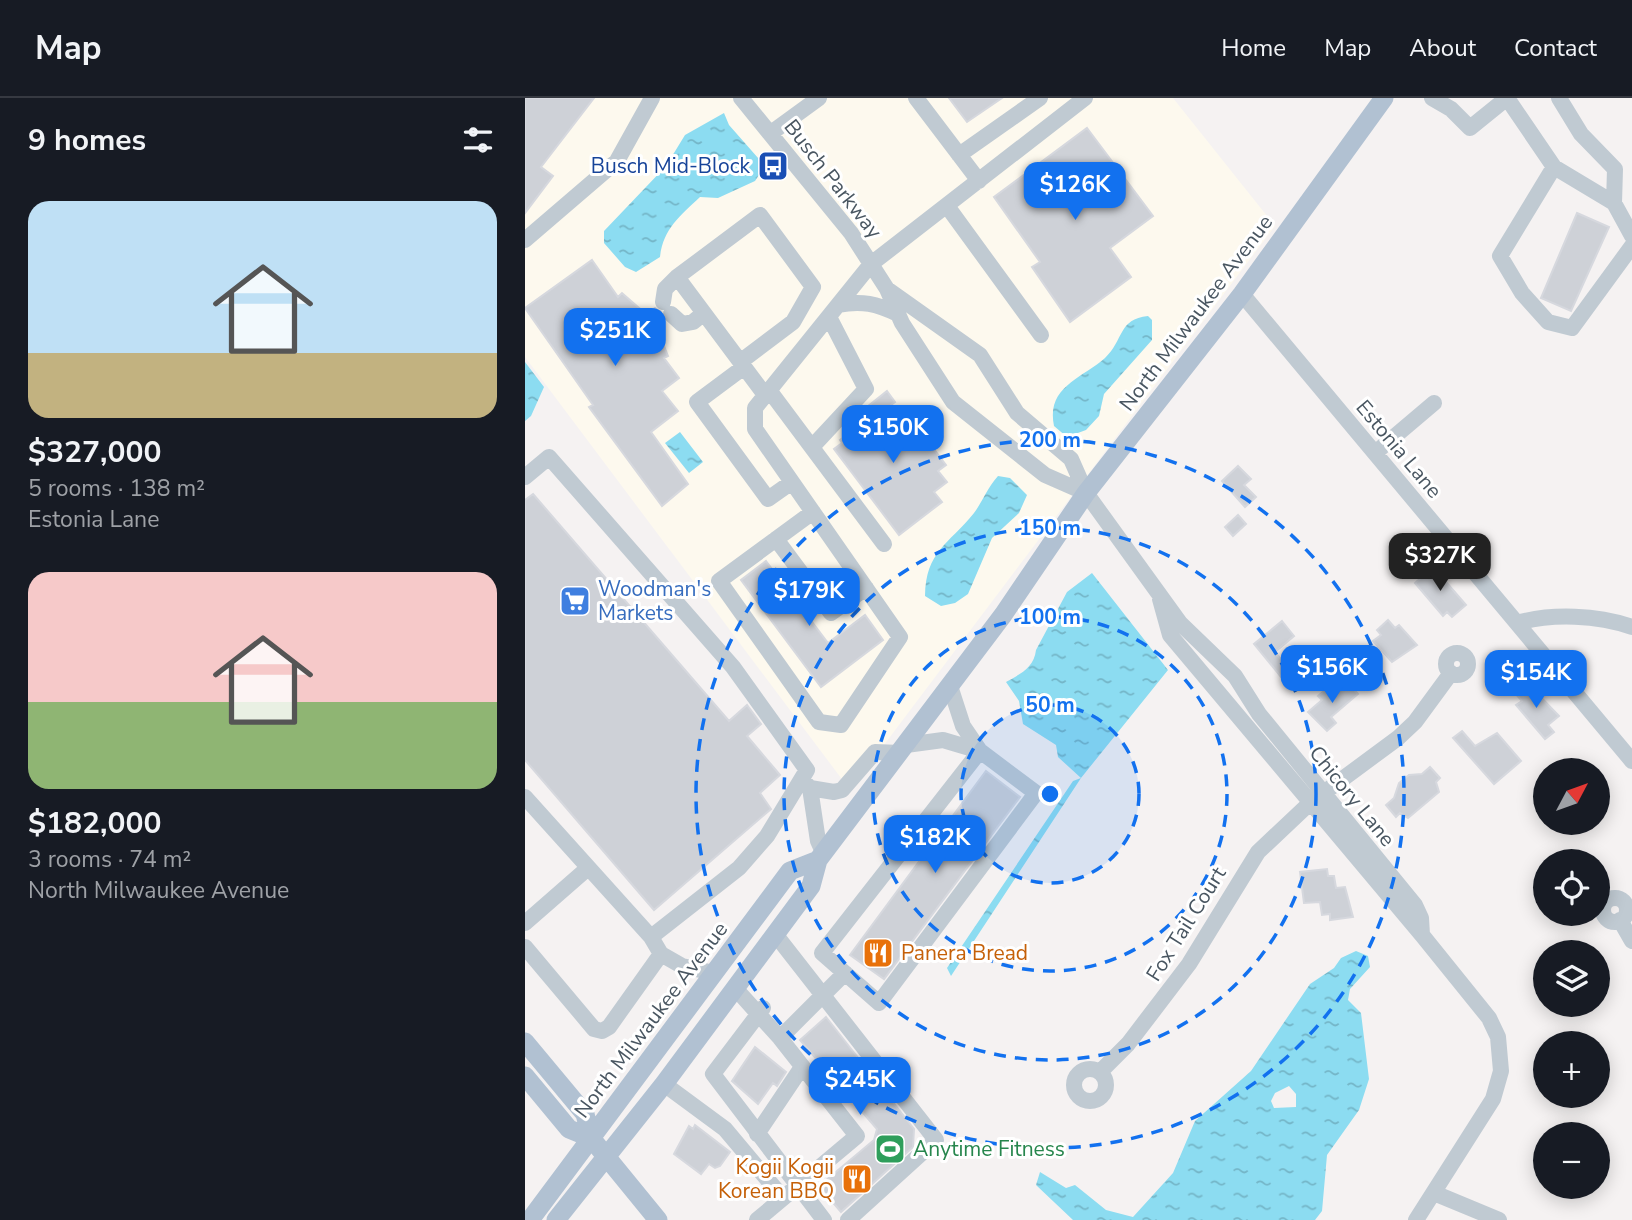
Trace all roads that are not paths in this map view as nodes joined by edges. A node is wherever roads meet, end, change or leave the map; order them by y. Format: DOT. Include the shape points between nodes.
graph roads {
  1 [pos="652,98"];
  2 [pos="741,98"];
  3 [pos="819,98"];
  4 [pos="916,98"];
  5 [pos="1040,98"];
  6 [pos="1085,98"];
  7 [pos="1384,98"];
  8 [pos="1432,98"];
  9 [pos="1507,98"];
  10 [pos="1559,98"];
  11 [pos="771,133"];
  12 [pos="959,155"];
  13 [pos="1554,167"];
  14 [pos="979,181"];
  15 [pos="1614,203"];
  16 [pos="947,206"];
  17 [pos="1632,236"];
  18 [pos="525,240"];
  19 [pos="1632,246"];
  20 [pos="871,264"];
  21 [pos="677,277"];
  22 [pos="887,289"];
  23 [pos="1242,294"];
  24 [pos="834,311"];
  25 [pos="704,313"];
  26 [pos="898,314"];
  27 [pos="1041,335"];
  28 [pos="742,364"];
  29 [pos="767,393"];
  30 [pos="1434,402"];
  31 [pos="812,447"];
  32 [pos="1375,453"];
  33 [pos="525,477"];
  34 [pos="792,481"];
  35 [pos="1086,492"];
  36 [pos="813,512"];
  37 [pos="776,539"];
  38 [pos="884,544"];
  39 [pos="866,588"];
  40 [pos="1159,593"];
  41 [pos="1517,623"];
  42 [pos="1632,627"];
  43 [pos="1220,662"];
  44 [pos="1451,673"];
  45 [pos="1204,676"];
  46 [pos="950,686"];
  47 [pos="903,749"];
  48 [pos="981,751"];
  49 [pos="1632,761"];
  50 [pos="805,784"];
  51 [pos="525,797"];
  52 [pos="1316,798"];
  53 [pos="821,856"];
  54 [pos="588,868"];
  55 [pos="1620,920"];
  56 [pos="525,923"];
  57 [pos="775,934"];
  58 [pos="651,937"];
  59 [pos="1632,941"];
  60 [pos="525,947"];
  61 [pos="661,954"];
  62 [pos="714,973"];
  63 [pos="845,974"];
  64 [pos="735,988"];
  65 [pos="824,996"];
  66 [pos="761,1012"];
  67 [pos="780,1038"];
  68 [pos="525,1042"];
  69 [pos="802,1067"];
  70 [pos="1100,1072"];
  71 [pos="525,1076"];
  72 [pos="664,1084"];
  73 [pos="757,1134"];
  74 [pos="591,1138"];
  75 [pos="608,1157"];
  76 [pos="797,1186"];
  77 [pos="1434,1193"];
  78 [pos="783,1198"];
  79 [pos="530,1220"];
  80 [pos="556,1220"];
  81 [pos="658,1220"];
  82 [pos="757,1220"];
  83 [pos="824,1220"];
  84 [pos="848,1220"];
  85 [pos="1416,1220"];
  86 [pos="1499,1220"];
  1 -- 18 [label="street" via="617,161"];
  2 -- 11 [label="street, Busch Parkway"];
  3 -- 11 [label="street"];
  4 -- 12 [label="street"];
  5 -- 12 [label="street"];
  6 -- 14 [label="street"];
  7 -- 23 [label="main road, North Milwaukee Avenue"];
  8 -- 9 [label="street" via="1470,128"];
  9 -- 13 [label="street"];
  10 -- 15 [label="street" via="1581,134 1615,169"];
  11 -- 20 [label="street, Busch Parkway"];
  12 -- 14 [label="street"];
  13 -- 15 [label="street"];
  13 -- 19 [label="street" via="1500,256 1548,322 1571,328"];
  14 -- 16 [label="street"];
  15 -- 17 [label="street"];
  16 -- 20 [label="street"];
  16 -- 27 [label="street"];
  20 -- 22 [label="street, Busch Parkway"];
  20 -- 24 [label="street"];
  21 -- 25 [label="street"];
  21 -- 25 [label="street" via="665,289 667,308 682,324"];
  21 -- 28 [label="street" via="760,215 813,287 793,323"];
  22 -- 26 [label="street, Busch Parkway"];
  22 -- 35 [label="street, Busch Parkway" via="980,355 1017,413 1071,459"];
  23 -- 32 [label="street, Estonia Lane"];
  23 -- 35 [label="main road, North Milwaukee Avenue"];
  24 -- 26 [label="street" via="856,302 875,303"];
  24 -- 29 [label="street"];
  24 -- 31 [label="street" via="866,389"];
  25 -- 28 [label="street"];
  26 -- 35 [label="street, Busch Parkway" via="953,402 1045,475"];
  28 -- 29 [label="street"];
  28 -- 34 [label="street" via="697,402 768,499"];
  29 -- 31 [label="street"];
  29 -- 34 [label="street" via="755,408 755,429"];
  30 -- 32 [label="street"];
  31 -- 38 [label="street"];
  32 -- 41 [label="street, Estonia Lane"];
  33 -- 50 [label="street" via="549,457 733,667 807,770"];
  34 -- 36 [label="street"];
  35 -- 40 [label="street, Chicory Lane"];
  35 -- 46 [label="main road, North Milwaukee Avenue"];
  36 -- 37 [label="street"];
  36 -- 39 [label="street"];
  37 -- 39 [label="street" via="831,613"];
  37 -- 39 [label="street" via="719,580 819,722 841,725 900,637"];
  40 -- 43 [label="street, Chicory Lane" via="1180,623"];
  40 -- 45 [label="street, Chicory Lane" via="1165,626"];
  41 -- 42 [label="street" via="1574,617"];
  41 -- 49 [label="street, Estonia Lane"];
  43 -- 45 [label="street"];
  43 -- 52 [label="street, Chicory Lane" via="1235,676"];
  44 -- 52 [label="street, Fox Tail Court" via="1406,730"];
  45 -- 52 [label="street, Chicory Lane"];
  46 -- 47 [label="main road, North Milwaukee Avenue"];
  46 -- 48 [label="street" via="963,726"];
  47 -- 48 [label="street" via="943,740"];
  47 -- 50 [label="street" via="875,752 842,790"];
  47 -- 53 [label="main road, North Milwaukee Avenue"];
  48 -- 63 [label="street" via="822,953"];
  48 -- 63 [label="street" via="1036,793 879,1003"];
  50 -- 53 [label="street"];
  50 -- 58 [label="street" via="739,868"];
  51 -- 54 [label="street"];
  52 -- 70 [label="street, Fox Tail Court" via="1258,852 1174,984"];
  52 -- 77 [label="street, Chicory Lane" via="1489,1018 1501,1056 1493,1098"];
  53 -- 57 [label="main road, North Milwaukee Avenue" via="811,886"];
  53 -- 62 [label="main road, North Milwaukee Avenue" via="790,871"];
  54 -- 56 [label="street"];
  54 -- 58 [label="street"];
  55 -- 59 [label="street"];
  57 -- 64 [label="main road, North Milwaukee Avenue"];
  57 -- 65 [label="street"];
  58 -- 61 [label="street"];
  60 -- 61 [label="street" via="594,1029 602,1031"];
  61 -- 62 [label="street" via="682,967"];
  62 -- 74 [label="main road, North Milwaukee Avenue"];
  63 -- 65 [label="street"];
  64 -- 66 [label="street"];
  64 -- 72 [label="main road, North Milwaukee Avenue"];
  65 -- 67 [label="street"];
  65 -- 84 [label="street" via="936,1140"];
  66 -- 67 [label="street"];
  66 -- 73 [label="street" via="713,1074"];
  67 -- 69 [label="street"];
  68 -- 74 [label="main road" via="585,1114"];
  69 -- 73 [label="street"];
  69 -- 76 [label="street" via="856,1136"];
  71 -- 74 [label="main road" via="569,1129"];
  72 -- 75 [label="main road, North Milwaukee Avenue"];
  72 -- 78 [label="street" via="725,1129"];
  73 -- 76 [label="street"];
  74 -- 75 [label="main road"];
  74 -- 79 [label="main road, North Milwaukee Avenue"];
  75 -- 80 [label="main road, North Milwaukee Avenue"];
  75 -- 81 [label="main road"];
  76 -- 78 [label="street"];
  76 -- 83 [label="street"];
  77 -- 85 [label="street, Chicory Lane"];
  77 -- 86 [label="street"];
  78 -- 82 [label="street"];
}
